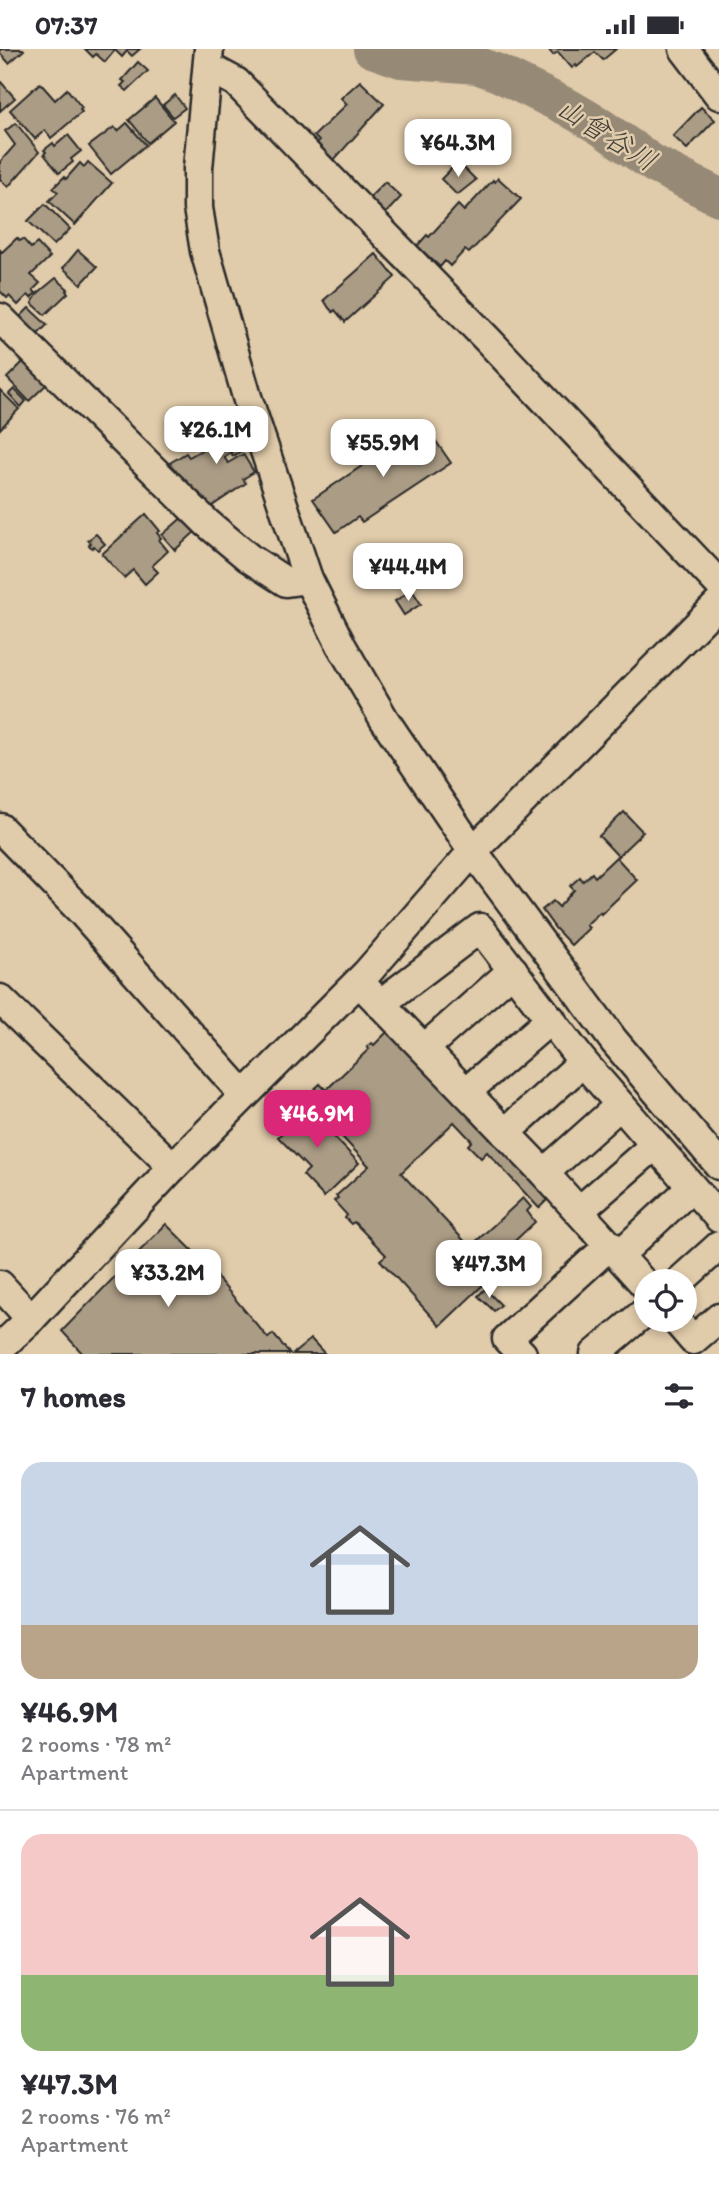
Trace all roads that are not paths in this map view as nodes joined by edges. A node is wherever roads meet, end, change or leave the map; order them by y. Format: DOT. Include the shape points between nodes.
graph roads {
  1 [pos="684,49"];
  2 [pos="208,58"];
  3 [pos="719,95"];
  4 [pos="0,318"];
  5 [pos="308,579"];
  6 [pos="719,584"];
  7 [pos="719,603"];
  8 [pos="0,828"];
  9 [pos="473,851"];
  10 [pos="513,970"];
  11 [pos="359,981"];
  12 [pos="0,999"];
  13 [pos="380,1004"];
  14 [pos="551,1019"];
  15 [pos="425,1048"];
  16 [pos="583,1062"];
  17 [pos="466,1092"];
  18 [pos="244,1095"];
  19 [pos="620,1105"];
  20 [pos="505,1133"];
  21 [pos="655,1145"];
  22 [pos="719,1165"];
  23 [pos="173,1167"];
  24 [pos="544,1173"];
  25 [pos="691,1188"];
  26 [pos="579,1211"];
  27 [pos="719,1218"];
  28 [pos="719,1246"];
  29 [pos="615,1250"];
  30 [pos="693,1269"];
  31 [pos="634,1272"];
  32 [pos="0,1285"];
  33 [pos="719,1318"];
  34 [pos="31,1319"];
  35 [pos="634,1321"];
  36 [pos="686,1332"];
  37 [pos="719,1342"];
  38 [pos="0,1348"];
  39 [pos="522,1354"];
  40 [pos="595,1354"];
  41 [pos="705,1354"];
  1 -- 3 [label="street"];
  2 -- 5 [label="street" via="198,168 205,251 247,397"];
  2 -- 6 [label="street" via="488,340"];
  4 -- 5 [label="street" via="207,523 286,582"];
  5 -- 9 [label="street" via="384,719"];
  7 -- 9 [label="street"];
  8 -- 18 [label="street" via="80,910"];
  9 -- 11 [label="street"];
  9 -- 22 [label="street" via="614,1041"];
  10 -- 13 [label="street" via="480,928"];
  10 -- 14 [label="street"];
  10 -- 15 [label="street"];
  11 -- 13 [label="street"];
  11 -- 18 [label="street"];
  12 -- 23 [label="street"];
  13 -- 15 [label="street"];
  14 -- 16 [label="street"];
  14 -- 17 [label="street"];
  15 -- 17 [label="street"];
  16 -- 19 [label="street"];
  16 -- 20 [label="street"];
  17 -- 20 [label="street"];
  18 -- 23 [label="street"];
  19 -- 21 [label="street"];
  19 -- 24 [label="street"];
  20 -- 24 [label="street"];
  21 -- 25 [label="street"];
  21 -- 26 [label="street"];
  23 -- 34 [label="street"];
  24 -- 26 [label="street"];
  25 -- 27 [label="street"];
  25 -- 29 [label="street"];
  26 -- 29 [label="street"];
  28 -- 30 [label="street"];
  29 -- 31 [label="street"];
  29 -- 39 [label="street" via="507,1339"];
  32 -- 34 [label="street"];
  33 -- 36 [label="street" via="693,1341"];
  34 -- 38 [label="street"];
  35 -- 40 [label="street"];
  37 -- 41 [label="street"];
}
